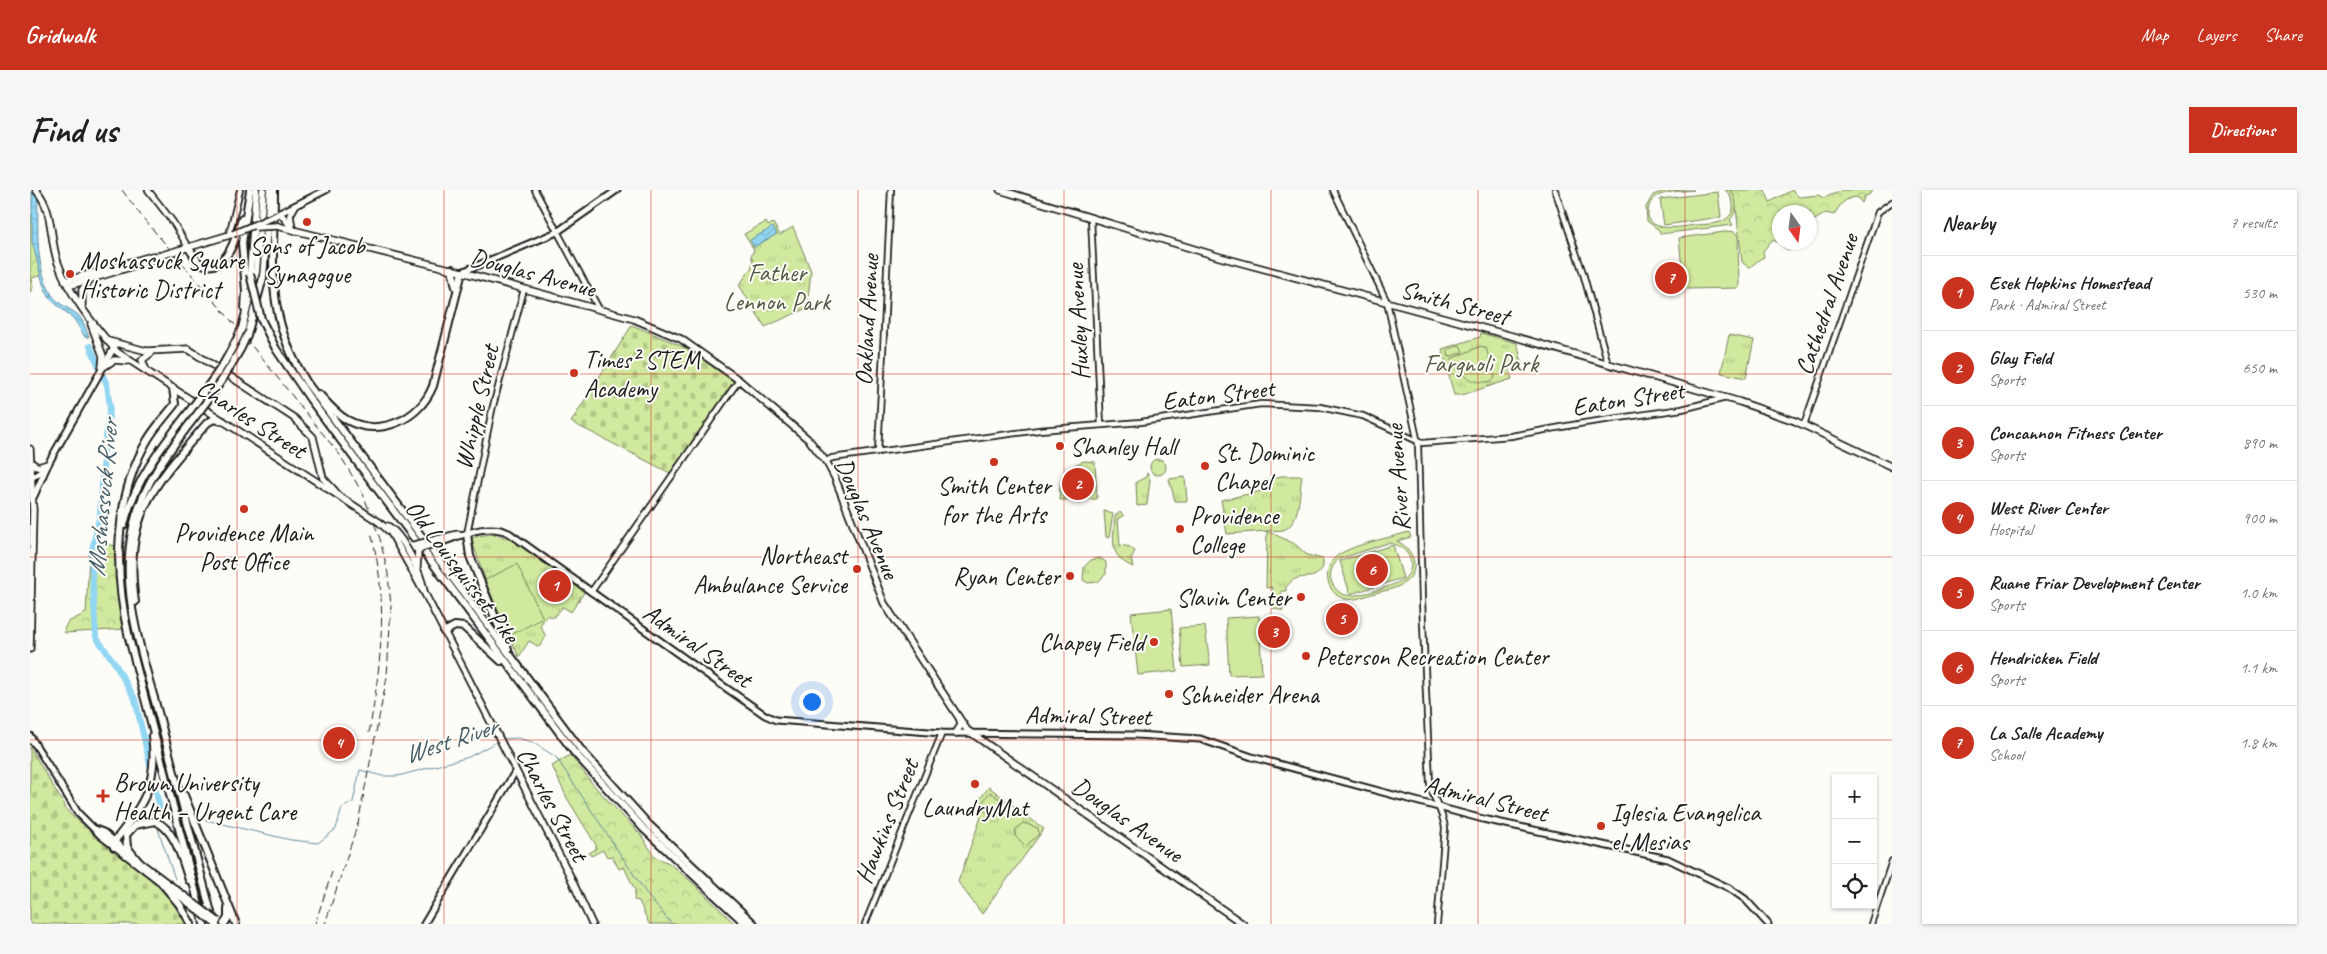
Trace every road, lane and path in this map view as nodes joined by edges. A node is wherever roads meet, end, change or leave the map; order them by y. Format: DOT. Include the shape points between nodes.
graph roads {
  1 [pos="37,190"];
  2 [pos="148,190"];
  3 [pos="240,190"];
  4 [pos="250,190"];
  5 [pos="256,190"];
  6 [pos="263,190"];
  7 [pos="270,190"];
  8 [pos="274,190"];
  9 [pos="326,190"];
  10 [pos="535,190"];
  11 [pos="617,190"];
  12 [pos="891,190"];
  13 [pos="1000,190"];
  14 [pos="1333,190"];
  15 [pos="1555,190"];
  16 [pos="248,202"];
  17 [pos="1892,202"];
  18 [pos="295,206"];
  19 [pos="279,214"];
  20 [pos="1091,218"];
  21 [pos="290,227"];
  22 [pos="249,228"];
  23 [pos="557,232"];
  24 [pos="231,234"];
  25 [pos="188,247"];
  26 [pos="159,256"];
  27 [pos="452,269"];
  28 [pos="462,272"];
  29 [pos="92,279"];
  30 [pos="67,283"];
  31 [pos="524,289"];
  32 [pos="456,298"];
  33 [pos="1387,302"];
  34 [pos="82,308"];
  35 [pos="599,309"];
  36 [pos="90,319"];
  37 [pos="242,328"];
  38 [pos="115,346"];
  39 [pos="155,352"];
  40 [pos="132,363"];
  41 [pos="1608,364"];
  42 [pos="297,367"];
  43 [pos="102,368"];
  44 [pos="149,373"];
  45 [pos="739,380"];
  46 [pos="173,388"];
  47 [pos="1727,398"];
  48 [pos="223,420"];
  49 [pos="1804,424"];
  50 [pos="1101,425"];
  51 [pos="1418,443"];
  52 [pos="30,449"];
  53 [pos="878,452"];
  54 [pos="826,461"];
  55 [pos="30,462"];
  56 [pos="48,464"];
  57 [pos="320,467"];
  58 [pos="1892,467"];
  59 [pos="303,473"];
  60 [pos="31,479"];
  61 [pos="342,498"];
  62 [pos="32,502"];
  63 [pos="465,534"];
  64 [pos="431,543"];
  65 [pos="119,548"];
  66 [pos="417,548"];
  67 [pos="403,550"];
  68 [pos="418,572"];
  69 [pos="590,592"];
  70 [pos="425,594"];
  71 [pos="137,628"];
  72 [pos="444,632"];
  73 [pos="30,649"];
  74 [pos="518,673"];
  75 [pos="149,715"];
  76 [pos="960,720"];
  77 [pos="942,733"];
  78 [pos="956,733"];
  79 [pos="970,733"];
  80 [pos="30,736"];
  81 [pos="32,741"];
  82 [pos="173,769"];
  83 [pos="515,772"];
  84 [pos="1438,807"];
  85 [pos="114,844"];
  86 [pos="1892,861"];
  87 [pos="140,862"];
  88 [pos="162,883"];
  89 [pos="192,904"];
  90 [pos="227,906"];
  91 [pos="204,922"];
  92 [pos="219,923"];
  93 [pos="192,924"];
  94 [pos="236,924"];
  95 [pos="424,924"];
  96 [pos="592,924"];
  97 [pos="746,924"];
  98 [pos="754,924"];
  99 [pos="865,924"];
  100 [pos="1243,924"];
  101 [pos="1437,924"];
  102 [pos="1768,924"];
  103 [pos="1871,924"];
  1 -- 30 [label="main road, Charles Street" via="47,206 54,249"];
  2 -- 25 [label="street"];
  3 -- 24 [label="street"];
  4 -- 16 [label="highway"];
  5 -- 74 [label="highway, Old Louisquisset Pike, bridge" via="250,274 261,319 274,346 310,399"];
  6 -- 37 [label="highway" via="256,272"];
  7 -- 71 [label="highway, bridge" via="263,278 247,335 222,380 156,469 136,516 128,567"];
  8 -- 42 [label="highway, Old Louisquisset Pike" via="274,302 283,335"];
  9 -- 18 [label="main road"];
  10 -- 23 [label="street"];
  11 -- 23 [label="main road"];
  12 -- 53 [label="street, Oakland Avenue"];
  13 -- 20 [label="main road, Smith Street"];
  14 -- 33 [label="street, River Avenue"];
  15 -- 41 [label="street" via="1582,270"];
  16 -- 25 [label="highway" via="224,259 213,265 201,264 194,259"];
  16 -- 37 [label="highway" via="242,243 246,294"];
  17 -- 49 [label="street, Cathedral Avenue" via="1878,212"];
  18 -- 19 [label="main road"];
  18 -- 21 [label="main road" via="290,215"];
  19 -- 21 [label="main road"];
  19 -- 22 [label="main road, bridge"];
  20 -- 33 [label="main road, Smith Street"];
  20 -- 50 [label="street, Huxley Avenue"];
  21 -- 22 [label="main road, Douglas Avenue, bridge"];
  21 -- 27 [label="main road, Douglas Avenue"];
  22 -- 24 [label="main road, bridge"];
  23 -- 28 [label="main road"];
  23 -- 35 [label="street"];
  24 -- 25 [label="main road"];
  25 -- 26 [label="main road, bridge"];
  26 -- 29 [label="main road"];
  26 -- 30 [label="main road"];
  27 -- 28 [label="main road, Douglas Avenue"];
  27 -- 32 [label="highway"];
  28 -- 31 [label="main road, Douglas Avenue"];
  28 -- 32 [label="highway"];
  29 -- 30 [label="main road"];
  29 -- 34 [label="main road" via="82,288"];
  30 -- 34 [label="main road, Charles Street"];
  31 -- 35 [label="main road, Douglas Avenue"];
  31 -- 63 [label="street, Whipple Street" via="492,410"];
  32 -- 42 [label="highway" via="430,391 417,410 398,423 374,427 347,420 331,407"];
  33 -- 41 [label="main road, Smith Street"];
  33 -- 51 [label="street, River Avenue"];
  34 -- 36 [label="main road, Charles Street"];
  35 -- 45 [label="main road, Douglas Avenue" via="636,320 690,343"];
  36 -- 38 [label="main road, Charles Street"];
  36 -- 43 [label="main road" via="103,356"];
  37 -- 65 [label="highway, bridge" via="216,375 143,474 128,510"];
  38 -- 39 [label="main road"];
  38 -- 40 [label="main road, Charles Street"];
  38 -- 43 [label="main road"];
  39 -- 44 [label="main road" via="146,354 142,360"];
  39 -- 57 [label="main road" via="185,348 298,421 314,438"];
  40 -- 43 [label="main road" via="116,360"];
  40 -- 44 [label="main road, Charles Street"];
  41 -- 47 [label="main road, Smith Street"];
  42 -- 74 [label="highway, Old Louisquisset Pike"];
  43 -- 56 [label="main road"];
  44 -- 46 [label="main road, Charles Street"];
  45 -- 54 [label="main road, Douglas Avenue" via="809,440"];
  45 -- 69 [label="street"];
  46 -- 48 [label="main road, Charles Street"];
  46 -- 65 [label="highway" via="175,404 147,441 134,473 123,507"];
  47 -- 49 [label="main road, Smith Street"];
  47 -- 51 [label="street, Eaton Street" via="1682,409 1511,436"];
  48 -- 59 [label="main road, Charles Street"];
  48 -- 71 [label="highway" via="209,422 164,473 145,504 133,555"];
  49 -- 58 [label="main road, Smith Street"];
  50 -- 51 [label="street, Eaton Street" via="1146,422 1261,404 1284,404 1324,407 1363,416"];
  50 -- 53 [label="street, Eaton Street"];
  51 -- 84 [label="street, River Avenue" via="1430,784"];
  52 -- 55 [label="main road"];
  53 -- 54 [label="street, Eaton Street"];
  54 -- 76 [label="main road, Douglas Avenue" via="884,603"];
  55 -- 56 [label="main road" via="38,467"];
  55 -- 60 [label="main road"];
  56 -- 60 [label="main road"];
  56 -- 62 [label="main road"];
  57 -- 59 [label="main road" via="316,474"];
  57 -- 61 [label="main road" via="326,482"];
  59 -- 61 [label="main road, Charles Street"];
  60 -- 62 [label="main road"];
  61 -- 67 [label="main road, Charles Street, bridge" via="379,522"];
  62 -- 73 [label="main road"];
  63 -- 64 [label="main road, Admiral Street"];
  63 -- 69 [label="main road, Admiral Street" via="487,529 505,531"];
  63 -- 74 [label="highway" via="470,556"];
  64 -- 66 [label="main road, Admiral Street, bridge"];
  64 -- 66 [label="main road, Admiral Street, bridge"];
  65 -- 75 [label="highway" via="120,601"];
  66 -- 67 [label="main road, Admiral Street"];
  66 -- 68 [label="main road"];
  67 -- 68 [label="main road, Charles Street"];
  67 -- 70 [label="main road, Charles Street"];
  68 -- 70 [label="main road, Charles Street"];
  69 -- 77 [label="main road, Admiral Street" via="770,718"];
  70 -- 72 [label="main road, Charles Street"];
  71 -- 82 [label="highway"];
  72 -- 74 [label="highway" via="458,626 466,628"];
  72 -- 83 [label="main road, Charles Street"];
  74 -- 97 [label="highway, Old Louisquisset Pike" via="570,747 621,805"];
  74 -- 98 [label="highway, Old Louisquisset Pike" via="622,798"];
  75 -- 85 [label="highway" via="154,751 151,781 140,808"];
  75 -- 91 [label="highway"];
  76 -- 78 [label="main road"];
  76 -- 79 [label="main road, Douglas Avenue"];
  77 -- 78 [label="main road, Admiral Street"];
  77 -- 99 [label="street, Hawkins Street"];
  78 -- 79 [label="main road, Admiral Street"];
  79 -- 84 [label="main road, Admiral Street" via="1136,734 1194,738 1252,757"];
  79 -- 100 [label="main road, Douglas Avenue"];
  80 -- 81 [label="main road"];
  81 -- 85 [label="main road" via="70,803"];
  82 -- 90 [label="highway"];
  82 -- 92 [label="highway"];
  83 -- 95 [label="main road"];
  83 -- 96 [label="main road, Charles Street"];
  84 -- 101 [label="street, River Avenue" via="1445,828"];
  84 -- 102 [label="main road, Admiral Street" via="1668,859 1729,888"];
  85 -- 87 [label="main road"];
  85 -- 88 [label="main road"];
  86 -- 103 [label="street"];
  87 -- 89 [label="main road"];
  87 -- 91 [label="highway" via="127,847 127,834 142,822 159,822 173,838"];
  88 -- 89 [label="main road"];
  88 -- 93 [label="highway"];
  89 -- 92 [label="main road, bridge"];
  90 -- 92 [label="highway" via="228,918"];
  90 -- 94 [label="highway"];
}
